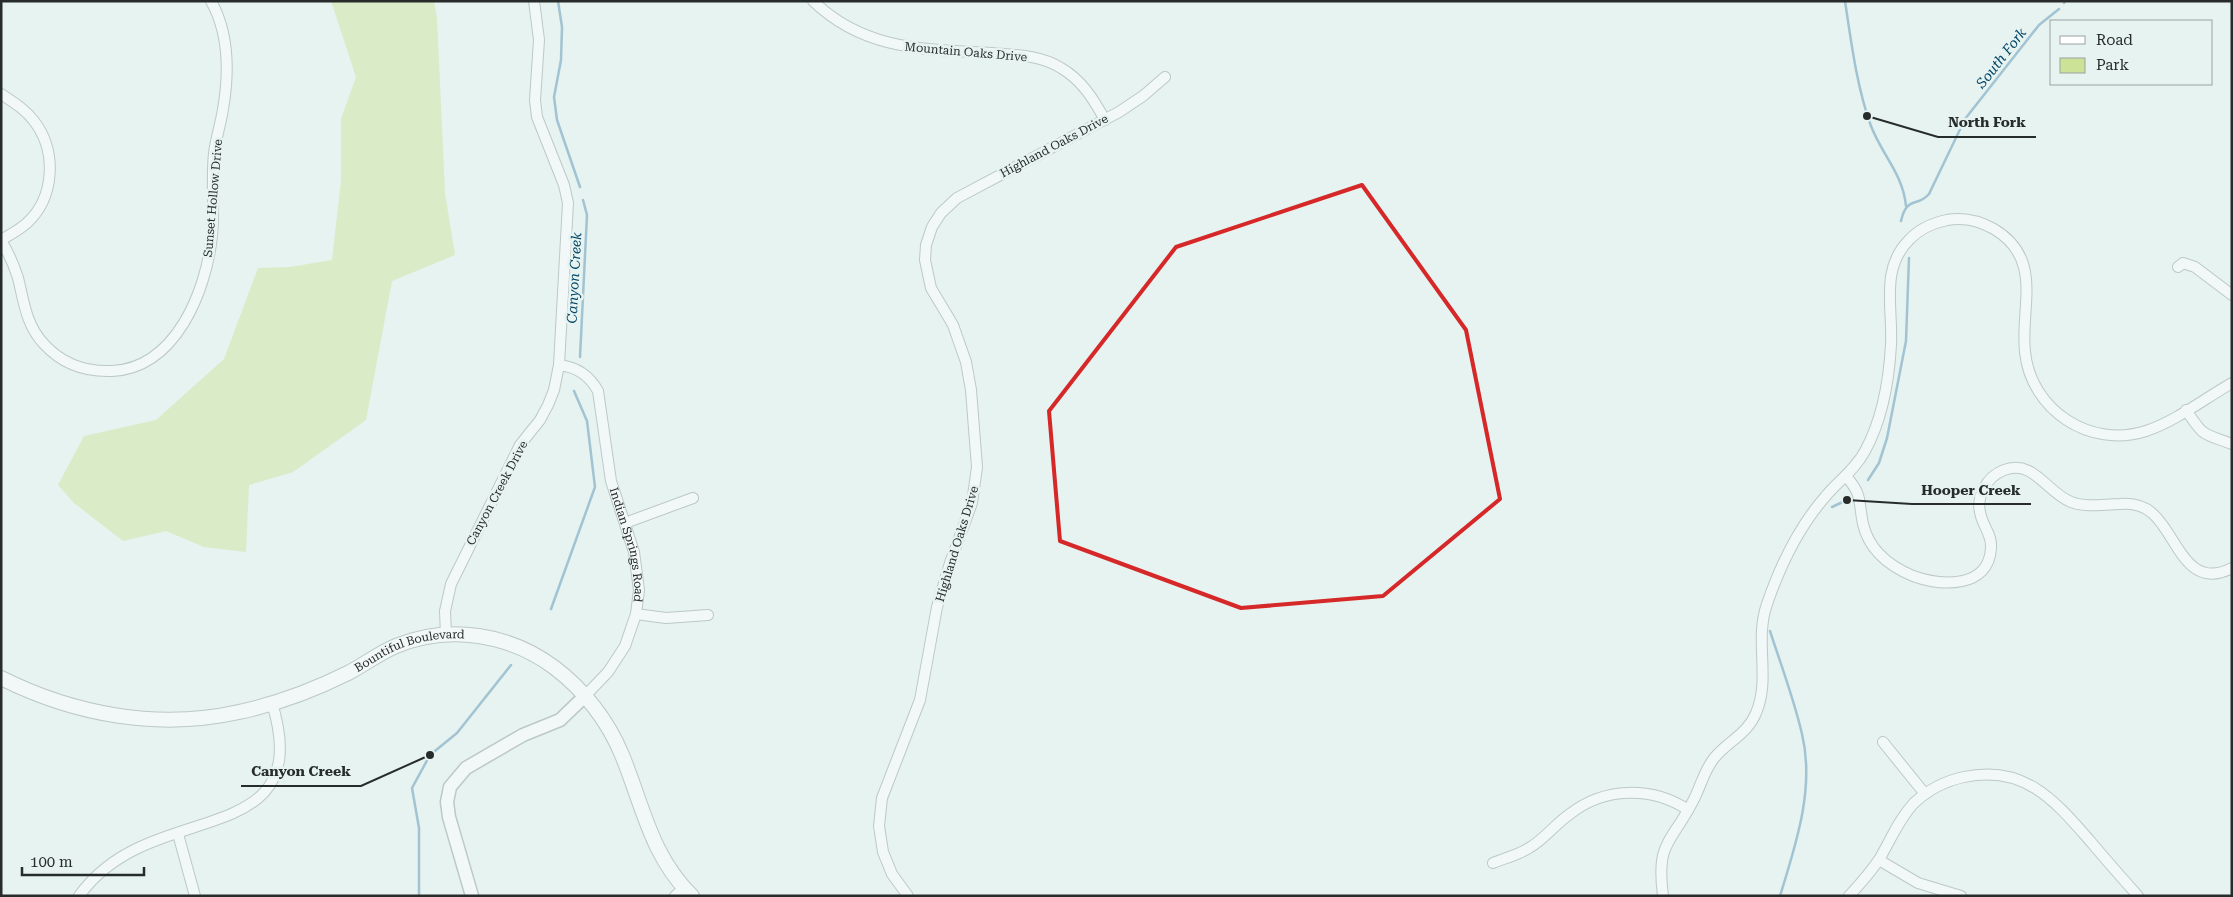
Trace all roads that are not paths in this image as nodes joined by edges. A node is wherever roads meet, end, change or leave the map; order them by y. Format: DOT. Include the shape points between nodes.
graph roads {
  1 [pos="211,1"];
  2 [pos="534,1"];
  3 [pos="813,1"];
  4 [pos="1165,77"];
  5 [pos="1,94"];
  6 [pos="1105,120"];
  7 [pos="1,240"];
  8 [pos="2178,267"];
  9 [pos="2232,295"];
  10 [pos="559,365"];
  11 [pos="2232,383"];
  12 [pos="2186,410"];
  13 [pos="2232,444"];
  14 [pos="1846,476"];
  15 [pos="694,498"];
  16 [pos="625,523"];
  17 [pos="2232,568"];
  18 [pos="636,614"];
  19 [pos="708,615"];
  20 [pos="446,635"];
  21 [pos="1,678"];
  22 [pos="585,696"];
  23 [pos="272,703"];
  24 [pos="1883,742"];
  25 [pos="1925,794"];
  26 [pos="1688,810"];
  27 [pos="178,834"];
  28 [pos="1879,860"];
  29 [pos="1493,863"];
  30 [pos="684,893"];
  31 [pos="79,896"];
  32 [pos="195,896"];
  33 [pos="472,896"];
  34 [pos="908,896"];
  35 [pos="1663,896"];
  36 [pos="1849,896"];
  37 [pos="1961,896"];
  38 [pos="2138,896"];
  1 -- 7 [label="street, Sunset Hollow Drive" via="220,25 227,65 226,95 213,163 212,238 196,297 183,324 170,341 153,357 124,369 96,371 64,361 44,345 33,329 15,269"];
  2 -- 10 [label="street, Canyon Creek Drive" via="539,40 536,117 564,185 568,203"];
  3 -- 6 [label="street, Mountain Oaks Drive" via="852,29 894,45 1044,60 1077,79"];
  4 -- 6 [label="street, Highland Oaks Drive" via="1143,96"];
  5 -- 7 [label="street" via="27,113 40,130 48,149 50,169 48,190 39,208 27,223"];
  6 -- 34 [label="street, Highland Oaks Drive" via="956,198 936,220 926,244 929,282 953,325 966,362 978,467 972,503 937,607 920,700 882,798 879,826 883,852 892,874"];
  8 -- 9 [label="street" via="2183,263 2189,264"];
  10 -- 16 [label="street, Indian Springs Road" via="577,369 592,381 598,391 611,481"];
  10 -- 20 [label="street, Canyon Creek Drive" via="548,405 520,446 453,579 445,611"];
  11 -- 12 [label="street"];
  12 -- 13 [label="street" via="2204,434"];
  12 -- 14 [label="street" via="2146,430 2119,435 2085,430 2061,417 2041,396 2028,370 2024,343 2027,281 2015,249 2002,235 1979,222 1945,220 1914,235 1895,260 1889,283 1891,343 1885,392 1870,442 1859,462"];
  14 -- 17 [label="street" via="1859,493 1865,530 1875,550 1898,570 1927,580 1962,582 1984,568 1990,555 1991,541 1980,513 1981,493 1995,474 2014,468 2032,472 2057,494 2078,504 2130,504 2144,508 2158,519 2192,567 2214,573"];
  14 -- 26 [label="street" via="1824,497 1809,518 1772,588 1761,628 1763,687 1757,711 1746,730 1709,765"];
  15 -- 16 [label="street"];
  16 -- 18 [label="street, Indian Springs Road" via="637,565 639,590"];
  18 -- 19 [label="street" via="666,618"];
  18 -- 22 [label="street, Indian Springs Road" via="620,655"];
  20 -- 22 [label="main road, Bountiful Boulevard" via="484,637 525,650 555,668"];
  20 -- 23 [label="main road, Bountiful Boulevard" via="398,645 344,675"];
  21 -- 23 [label="main road, Bountiful Boulevard" via="65,705 127,718 194,718"];
  22 -- 30 [label="main road, Bountiful Boulevard" via="612,734 647,828"];
  22 -- 33 [label="street, Indian Springs Road" via="560,720 523,735 466,768 450,787 449,817"];
  23 -- 27 [label="street" via="281,743 278,765 269,785 256,800 238,812"];
  24 -- 25 [label="street"];
  25 -- 28 [label="street" via="1902,818"];
  25 -- 38 [label="street" via="1970,776 1995,775 2029,784 2054,801"];
  26 -- 29 [label="street" via="1672,800 1644,793 1604,796 1571,813 1528,848"];
  26 -- 35 [label="street" via="1663,851 1660,866"];
  27 -- 31 [label="street" via="144,845 120,858"];
  27 -- 32 [label="street"];
  28 -- 36 [label="street"];
  28 -- 37 [label="street" via="1918,883"];
}
